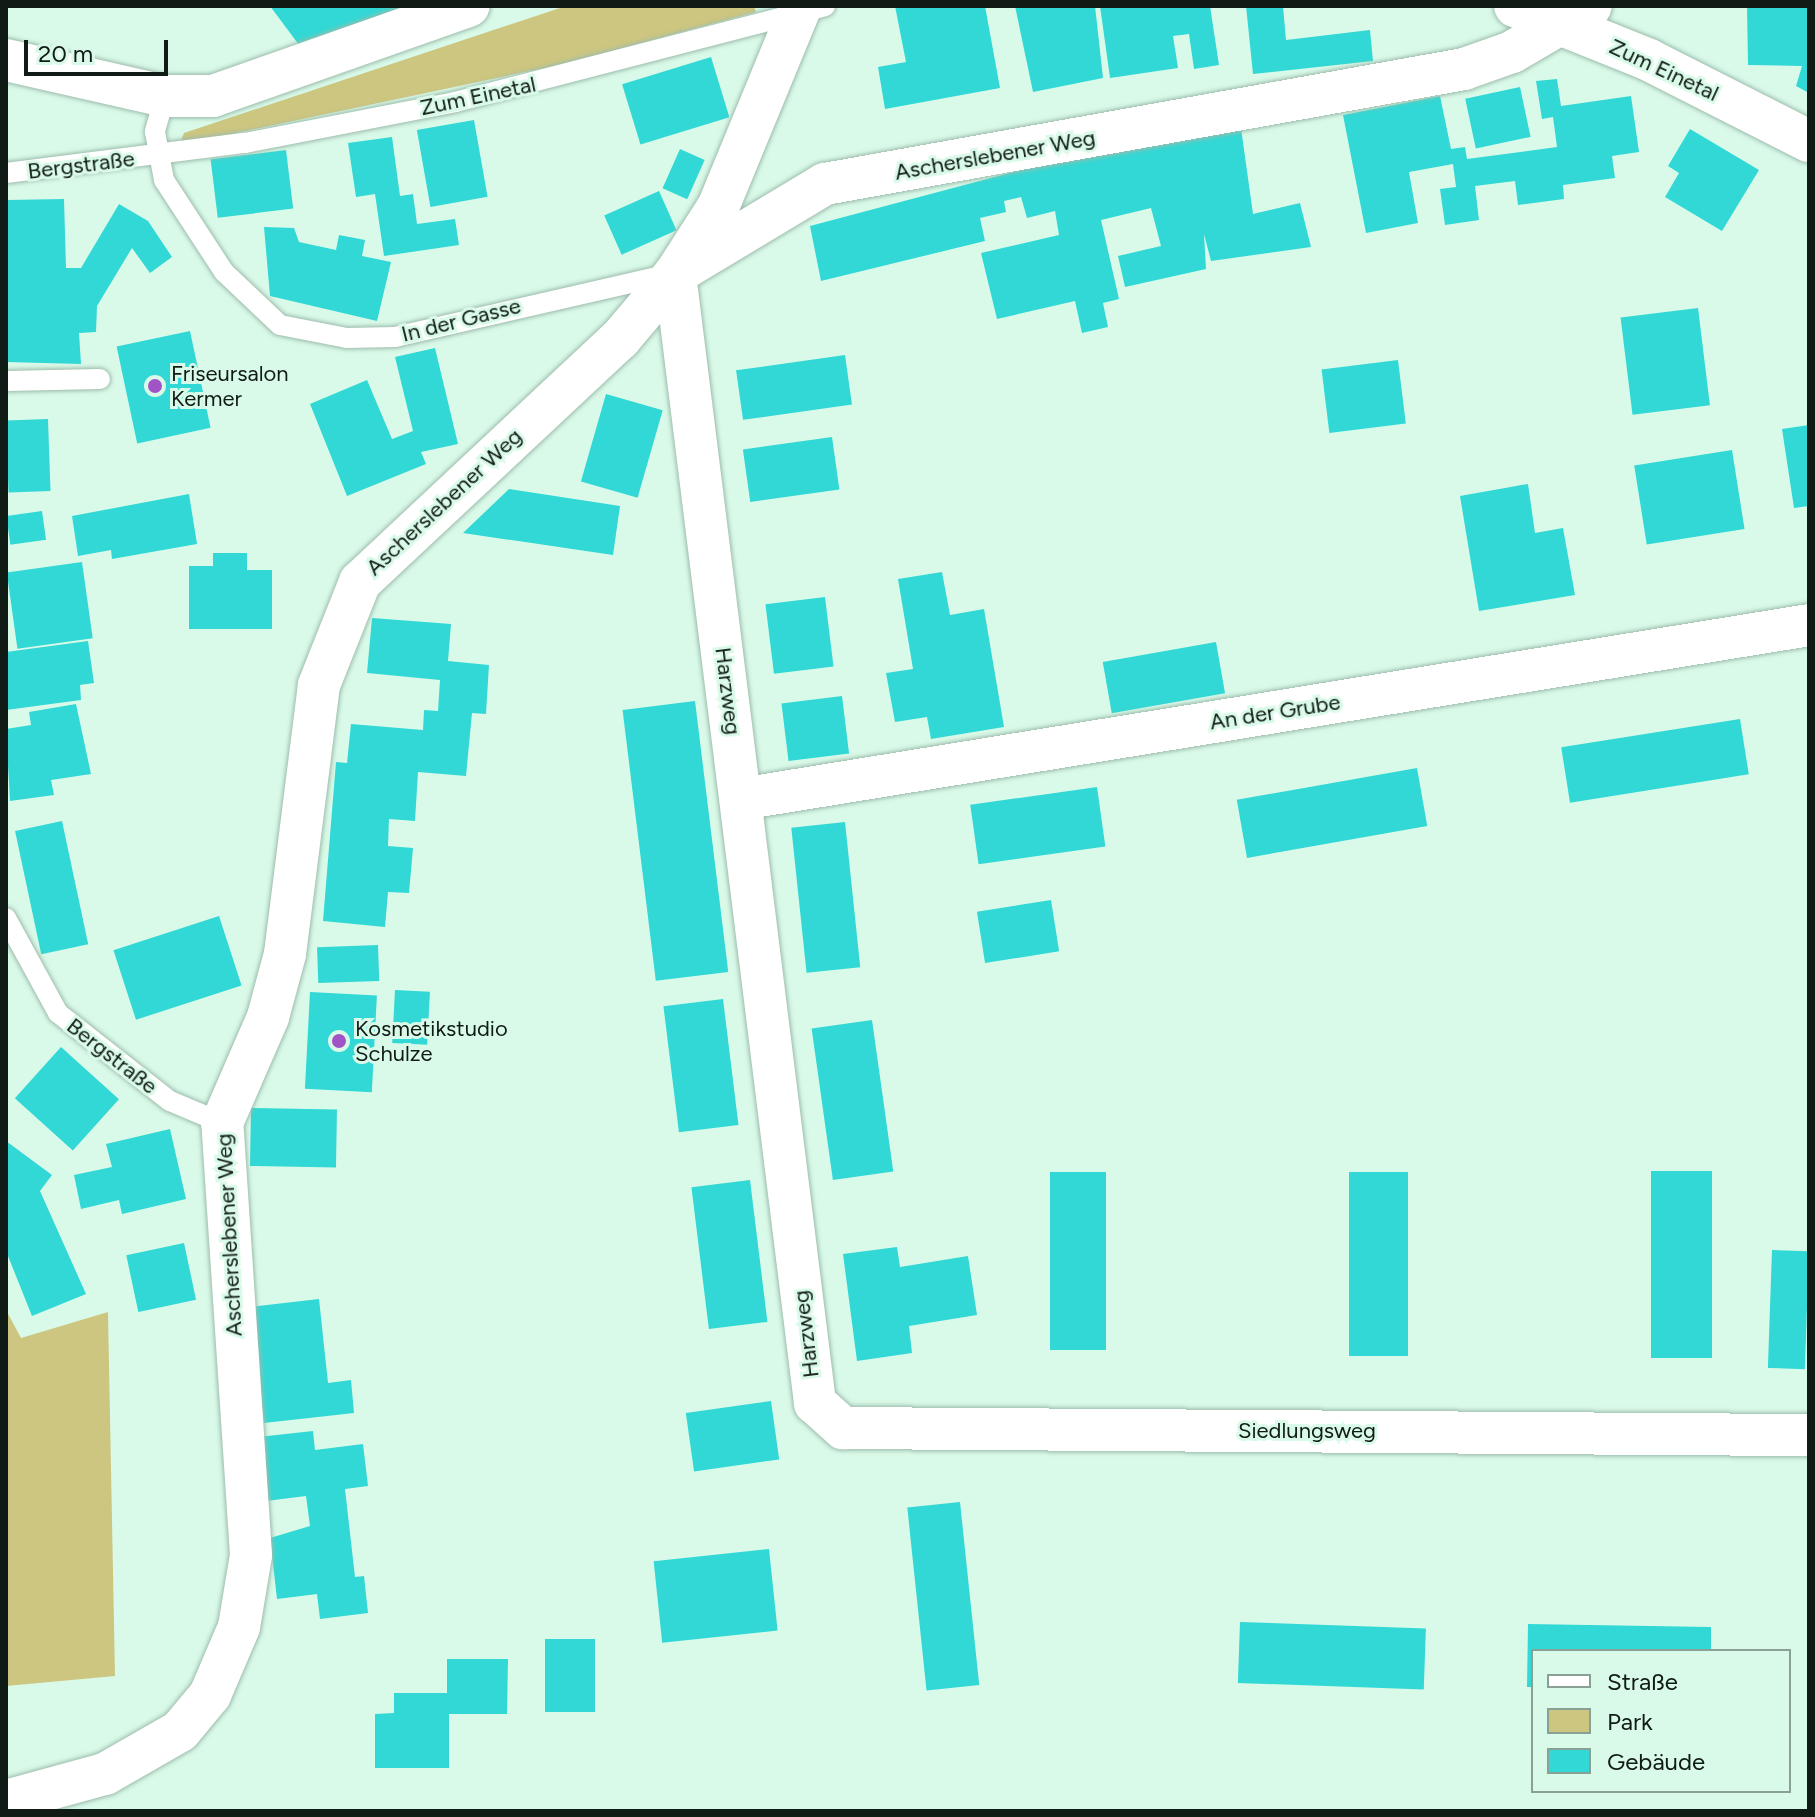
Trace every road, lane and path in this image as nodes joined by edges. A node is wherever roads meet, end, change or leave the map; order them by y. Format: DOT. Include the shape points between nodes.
graph roads {
  1 [pos="469,6"];
  2 [pos="1515,6"];
  3 [pos="803,8"];
  4 [pos="1575,14"];
  5 [pos="6,60"];
  6 [pos="165,96"];
  7 [pos="1809,141"];
  8 [pos="156,156"];
  9 [pos="6,173"];
  10 [pos="675,274"];
  11 [pos="100,379"];
  12 [pos="6,381"];
  13 [pos="1809,625"];
  14 [pos="741,799"];
  15 [pos="6,918"];
  16 [pos="15,964"];
  17 [pos="222,1123"];
  18 [pos="815,1403"];
  19 [pos="1809,1435"];
  20 [pos="6,1801"];
  1 -- 6 [label="street" via="251,88"];
  2 -- 4 [label="street, Zum Einetal"];
  3 -- 8 [label="lane, Zum Einetal" via="470,99"];
  3 -- 10 [label="street" via="718,207"];
  4 -- 7 [label="street, Zum Einetal"];
  4 -- 10 [label="street, Ascherslebener Weg" via="1512,52 1464,69 825,184"];
  5 -- 6 [label="street"];
  6 -- 8 [label="lane"];
  8 -- 9 [label="lane, Bergstraße"];
  8 -- 10 [label="lane, In der Gasse" via="224,272 280,325 347,338 395,337"];
  10 -- 14 [label="street, Harzweg"];
  10 -- 17 [label="street, Ascherslebener Weg" via="620,339 391,548 353,594 319,685 285,954 268,1017"];
  11 -- 12 [label="lane"];
  13 -- 14 [label="street, An der Grube"];
  14 -- 18 [label="street, Harzweg"];
  15 -- 16 [label="lane, Bergstraße"];
  16 -- 17 [label="lane, Bergstraße" via="58,1013 115,1062 170,1101"];
  17 -- 20 [label="street, Ascherslebener Weg" via="251,1555 239,1627 210,1695 180,1731 105,1774"];
  18 -- 19 [label="street, Siedlungsweg" via="843,1428"];
}
